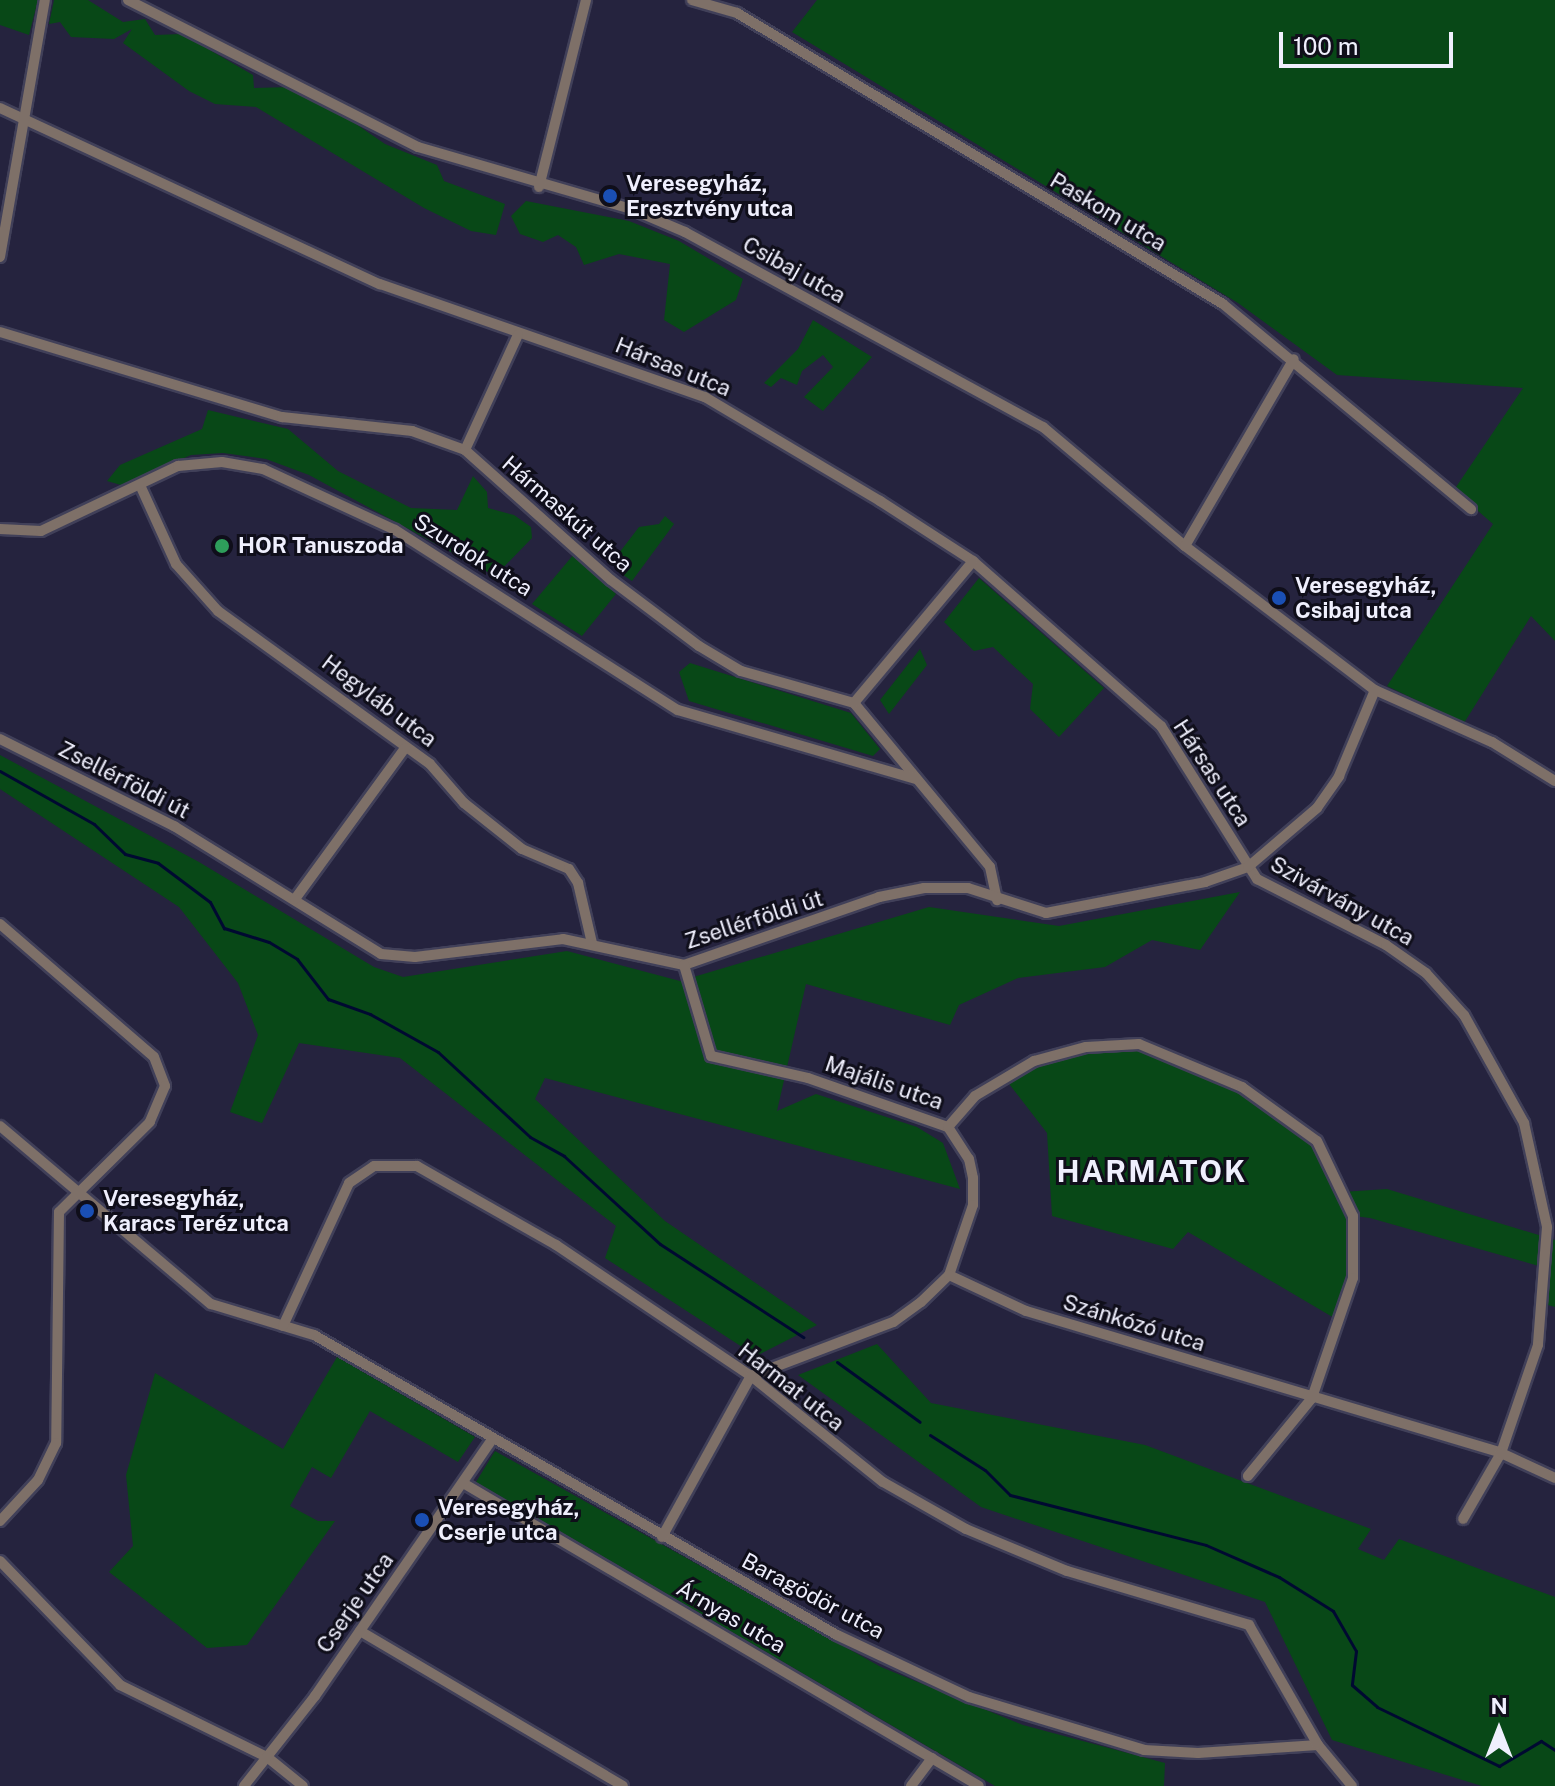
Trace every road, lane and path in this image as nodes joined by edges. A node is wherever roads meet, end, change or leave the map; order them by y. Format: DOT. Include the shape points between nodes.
graph roads {
  1 [pos="45,0"];
  2 [pos="128,0"];
  3 [pos="586,0"];
  4 [pos="692,0"];
  5 [pos="0,108"];
  6 [pos="21,117"];
  7 [pos="539,187"];
  8 [pos="0,257"];
  9 [pos="0,332"];
  10 [pos="518,335"];
  11 [pos="1294,359"];
  12 [pos="465,450"];
  13 [pos="140,485"];
  14 [pos="1471,509"];
  15 [pos="0,529"];
  16 [pos="1185,546"];
  17 [pos="973,561"];
  18 [pos="1375,690"];
  19 [pos="854,703"];
  20 [pos="0,739"];
  21 [pos="405,748"];
  22 [pos="915,780"];
  23 [pos="1555,781"];
  24 [pos="1248,867"];
  25 [pos="295,899"];
  26 [pos="997,900"];
  27 [pos="0,924"];
  28 [pos="592,943"];
  29 [pos="684,965"];
  30 [pos="0,1126"];
  31 [pos="948,1127"];
  32 [pos="75,1192"];
  33 [pos="949,1275"];
  34 [pos="283,1326"];
  35 [pos="751,1376"];
  36 [pos="1312,1398"];
  37 [pos="492,1439"];
  38 [pos="1501,1453"];
  39 [pos="1248,1476"];
  40 [pos="1555,1478"];
  41 [pos="463,1483"];
  42 [pos="1463,1519"];
  43 [pos="0,1521"];
  44 [pos="662,1537"];
  45 [pos="0,1561"];
  46 [pos="360,1631"];
  47 [pos="1318,1745"];
  48 [pos="267,1757"];
  49 [pos="932,1758"];
  50 [pos="244,1786"];
  51 [pos="303,1786"];
  52 [pos="623,1786"];
  53 [pos="911,1786"];
  54 [pos="979,1786"];
  55 [pos="1352,1786"];
  1 -- 6 [label="street"];
  2 -- 7 [label="street, Csibaj utca" via="418,147"];
  3 -- 7 [label="street"];
  4 -- 11 [label="street, Paskom utca" via="737,13 1223,304"];
  5 -- 6 [label="street, Hársas utca"];
  6 -- 8 [label="street"];
  6 -- 10 [label="street, Hársas utca" via="380,284"];
  7 -- 16 [label="street, Csibaj utca" via="631,209 685,232 1043,427"];
  9 -- 12 [label="street, Hármaskút utca" via="282,417 412,431"];
  10 -- 12 [label="street"];
  10 -- 17 [label="street, Hársas utca" via="705,397"];
  11 -- 14 [label="street, Paskom utca"];
  11 -- 16 [label="street"];
  12 -- 19 [label="street, Hármaskút utca" via="611,580 699,646 741,671"];
  13 -- 15 [label="street, Szurdok utca" via="41,531"];
  13 -- 21 [label="street, Hegyláb utca" via="176,564 218,611"];
  13 -- 22 [label="street, Szurdok utca" via="201,462 263,469 395,530 678,710"];
  16 -- 18 [label="street, Csibaj utca"];
  17 -- 19 [label="street"];
  17 -- 24 [label="street, Hársas utca" via="1161,726"];
  18 -- 23 [label="street, Csibaj utca" via="1492,742"];
  18 -- 24 [label="street, Zsellérföldi út" via="1339,776 1317,808"];
  19 -- 22 [label="street"];
  20 -- 25 [label="street, Zsellérföldi út" via="174,826"];
  21 -- 25 [label="street"];
  21 -- 28 [label="street, Hegyláb utca" via="430,764 502,834 569,869 578,883"];
  22 -- 26 [label="street" via="990,867"];
  24 -- 26 [label="street, Zsellérföldi út" via="1205,882 1046,913"];
  24 -- 38 [label="street, Szivárvány utca" via="1257,879 1386,945 1426,973 1464,1015 1524,1123 1547,1227 1547,1269 1538,1345"];
  25 -- 28 [label="street, Zsellérföldi út" via="381,954 400,958 520,941"];
  26 -- 29 [label="street, Zsellérföldi út" via="968,888 879,897"];
  27 -- 32 [label="street" via="163,1071 162,1105 150,1122"];
  28 -- 29 [label="street, Zsellérföldi út"];
  29 -- 31 [label="street, Majális utca" via="711,1056 808,1078"];
  30 -- 32 [label="street, Baragödör utca"];
  31 -- 33 [label="street, Majális utca" via="961,1141 973,1178 970,1217"];
  31 -- 36 [label="street" via="975,1096 1034,1061 1086,1047 1139,1044 1193,1061 1301,1125 1338,1175 1353,1216 1356,1252 1341,1322"];
  32 -- 34 [label="street, Baragödör utca" via="211,1304"];
  32 -- 43 [label="street" via="57,1223 56,1443 38,1480"];
  33 -- 35 [label="street" via="893,1322"];
  33 -- 36 [label="street, Szánkózó utca" via="1026,1311"];
  34 -- 35 [label="street, Harmat utca" via="349,1183 374,1166 403,1163 556,1245"];
  34 -- 37 [label="street, Baragödör utca" via="314,1335"];
  35 -- 44 [label="street"];
  35 -- 47 [label="street, Harmat utca" via="871,1473 966,1529 1067,1571 1249,1625"];
  36 -- 38 [label="street, Szánkózó utca"];
  36 -- 39 [label="street"];
  37 -- 41 [label="street, Cserje utca"];
  37 -- 44 [label="street, Baragödör utca"];
  38 -- 40 [label="street, Szánkózó utca"];
  38 -- 42 [label="street"];
  41 -- 46 [label="street, Cserje utca"];
  41 -- 49 [label="street, Árnyas utca"];
  44 -- 47 [label="street, Baragödör utca" via="837,1635 969,1697 1038,1719 1144,1750"];
  45 -- 48 [label="street" via="120,1685"];
  46 -- 48 [label="street, Cserje utca"];
  46 -- 52 [label="street"];
  47 -- 55 [label="street"];
  48 -- 50 [label="street, Cserje utca"];
  48 -- 51 [label="street"];
  49 -- 53 [label="street"];
  49 -- 54 [label="street, Árnyas utca"];
}
